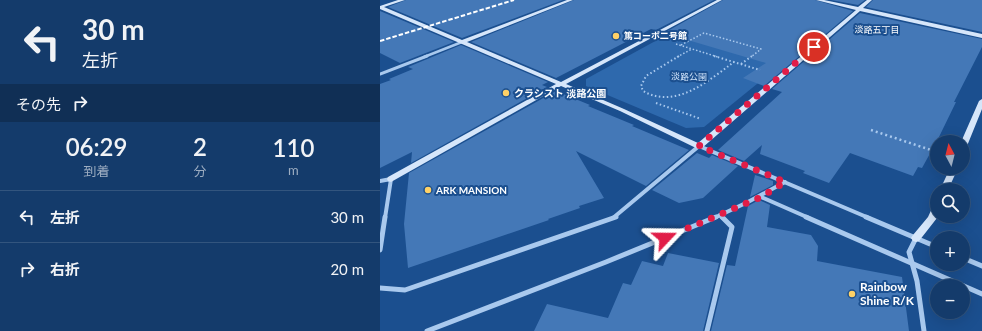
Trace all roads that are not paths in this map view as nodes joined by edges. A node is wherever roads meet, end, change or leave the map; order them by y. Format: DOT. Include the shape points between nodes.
graph roads {
  1 [pos="403,0"];
  2 [pos="571,0"];
  3 [pos="720,0"];
  4 [pos="818,0"];
  5 [pos="870,0"];
  6 [pos="380,7"];
  7 [pos="859,9"];
  8 [pos="982,36"];
  9 [pos="462,42"];
  10 [pos="380,74"];
  11 [pos="561,84"];
  12 [pos="982,101"];
  13 [pos="968,135"];
  14 [pos="699,146"];
  15 [pos="391,178"];
  16 [pos="380,181"];
  17 [pos="785,182"];
  18 [pos="761,197"];
  19 [pos="720,215"];
  20 [pos="930,220"];
  21 [pos="916,238"];
  22 [pos="930,244"];
  23 [pos="380,250"];
  24 [pos="970,261"];
  25 [pos="912,263"];
  26 [pos="982,266"];
  27 [pos="380,288"];
  28 [pos="982,294"];
  29 [pos="428,331"];
  30 [pos="707,331"];
  31 [pos="924,331"];
  1 -- 6 [label="street"];
  2 -- 9 [label="street"];
  3 -- 11 [label="street"];
  4 -- 7 [label="street"];
  5 -- 7 [label="street"];
  6 -- 9 [label="street"];
  7 -- 8 [label="street"];
  7 -- 14 [label="street"];
  9 -- 10 [label="street"];
  9 -- 11 [label="street"];
  11 -- 14 [label="street"];
  11 -- 15 [label="street"];
  12 -- 13 [label="street"];
  14 -- 17 [label="street"];
  14 -- 27 [label="street" via="616,217 405,290"];
  15 -- 16 [label="street"];
  15 -- 23 [label="street"];
  17 -- 18 [label="street"];
  17 -- 21 [label="street"];
  18 -- 19 [label="street"];
  18 -- 25 [label="street"];
  19 -- 29 [label="street"];
  19 -- 30 [label="street" via="732,227"];
  20 -- 21 [label="street"];
  21 -- 22 [label="street"];
  21 -- 25 [label="street" via="909,252"];
  24 -- 26 [label="street"];
  25 -- 28 [label="street"];
  25 -- 31 [label="street"];
}
